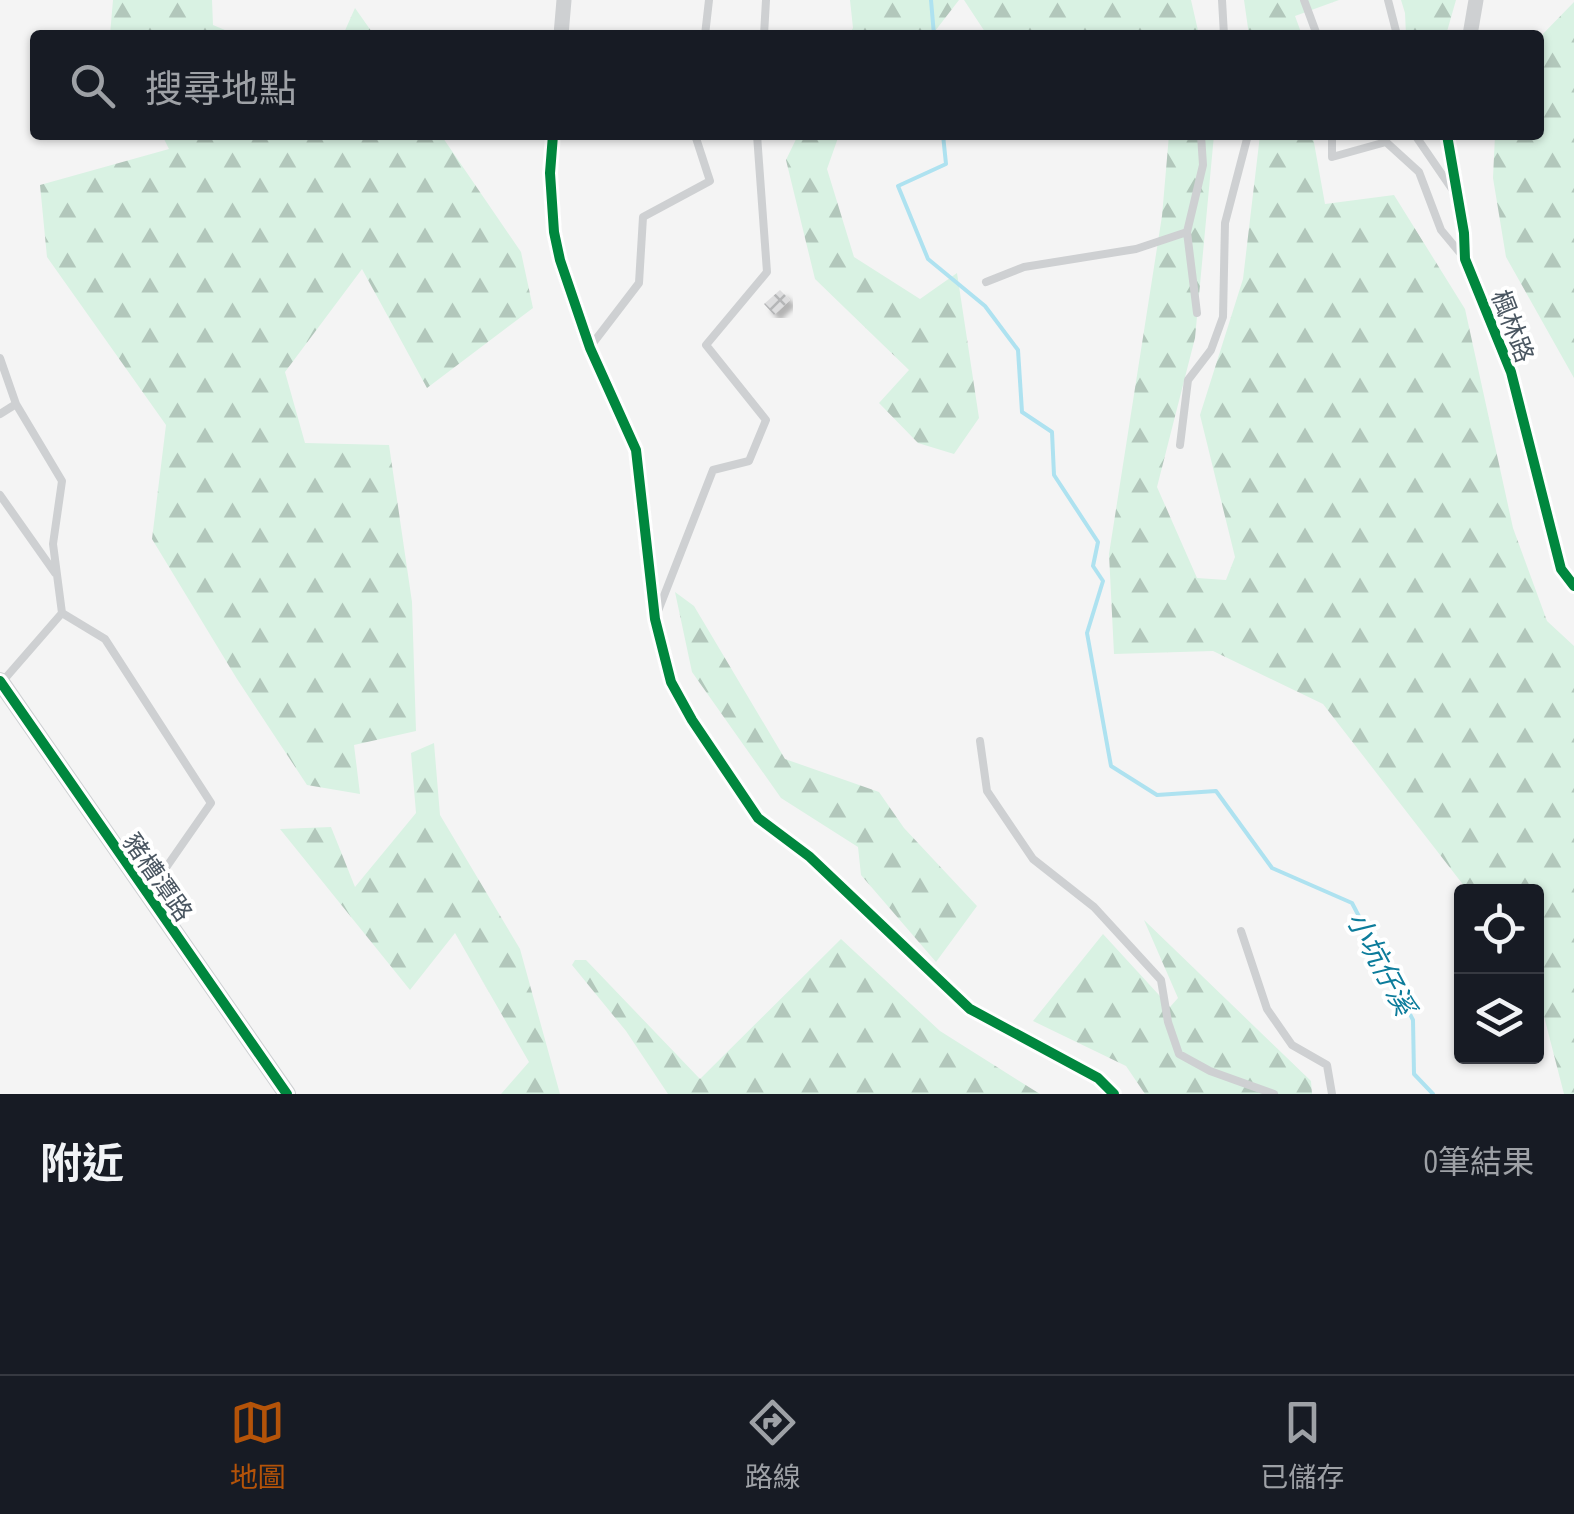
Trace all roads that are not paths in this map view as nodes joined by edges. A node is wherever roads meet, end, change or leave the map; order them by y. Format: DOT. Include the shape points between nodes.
graph roads {
  1 [pos="564,0"];
  2 [pos="709,0"];
  3 [pos="766,0"];
  4 [pos="1222,0"];
  5 [pos="1304,0"];
  6 [pos="1388,0"];
  7 [pos="1476,0"];
  8 [pos="561,30"];
  9 [pos="706,30"];
  10 [pos="764,30"];
  11 [pos="1224,30"];
  12 [pos="1314,30"];
  13 [pos="1396,30"];
  14 [pos="1471,30"];
  15 [pos="553,140"];
  16 [pos="698,140"];
  17 [pos="757,140"];
  18 [pos="1201,140"];
  19 [pos="1247,140"];
  20 [pos="1332,140"];
  21 [pos="1418,140"];
  22 [pos="1447,140"];
  23 [pos="1455,193"];
  24 [pos="1187,232"];
  25 [pos="1465,259"];
  26 [pos="986,282"];
  27 [pos="1197,313"];
  28 [pos="590,348"];
  29 [pos="0,358"];
  30 [pos="16,404"];
  31 [pos="0,414"];
  32 [pos="1180,445"];
  33 [pos="0,495"];
  34 [pos="57,576"];
  35 [pos="1574,586"];
  36 [pos="62,613"];
  37 [pos="655,619"];
  38 [pos="1,682"];
  39 [pos="980,741"];
  40 [pos="146,896"];
  41 [pos="1240,931"];
  42 [pos="286,1094"];
  43 [pos="1114,1094"];
  44 [pos="1274,1094"];
  45 [pos="1332,1094"];
  1 -- 8 [label="street"];
  2 -- 9 [label="lane"];
  3 -- 10 [label="lane"];
  4 -- 11 [label="lane"];
  5 -- 12 [label="lane"];
  6 -- 13 [label="lane"];
  7 -- 14 [label="street"];
  15 -- 28 [label="street" via="554,232"];
  16 -- 28 [label="lane" via="710,181 643,217 640,282"];
  17 -- 37 [label="lane" via="767,272 706,344 766,420 749,461 713,470"];
  18 -- 24 [label="lane"];
  19 -- 32 [label="lane" via="1225,223 1223,317 1211,350 1188,380"];
  20 -- 25 [label="lane" via="1332,157 1386,142 1419,172 1441,230"];
  21 -- 23 [label="lane"];
  22 -- 23 [label="street, 楓林路"];
  23 -- 25 [label="street, 楓林路"];
  24 -- 26 [label="lane" via="1136,249 1024,267"];
  24 -- 27 [label="lane"];
  25 -- 35 [label="street, 楓林路" via="1511,372 1561,568"];
  28 -- 37 [label="street" via="636,450"];
  29 -- 30 [label="lane"];
  30 -- 31 [label="lane"];
  30 -- 34 [label="lane" via="62,480"];
  33 -- 34 [label="lane"];
  34 -- 36 [label="lane"];
  36 -- 38 [label="lane"];
  36 -- 40 [label="lane" via="105,639 211,803"];
  37 -- 43 [label="street" via="671,682 758,818 810,856 970,1009 1098,1078"];
  38 -- 40 [label="street, 豬槽潭路"];
  39 -- 44 [label="lane" via="987,791 1033,859 1094,907 1161,980 1179,1054"];
  40 -- 42 [label="street, 豬槽潭路"];
  41 -- 45 [label="lane" via="1268,1009 1292,1045 1327,1066"];
}
